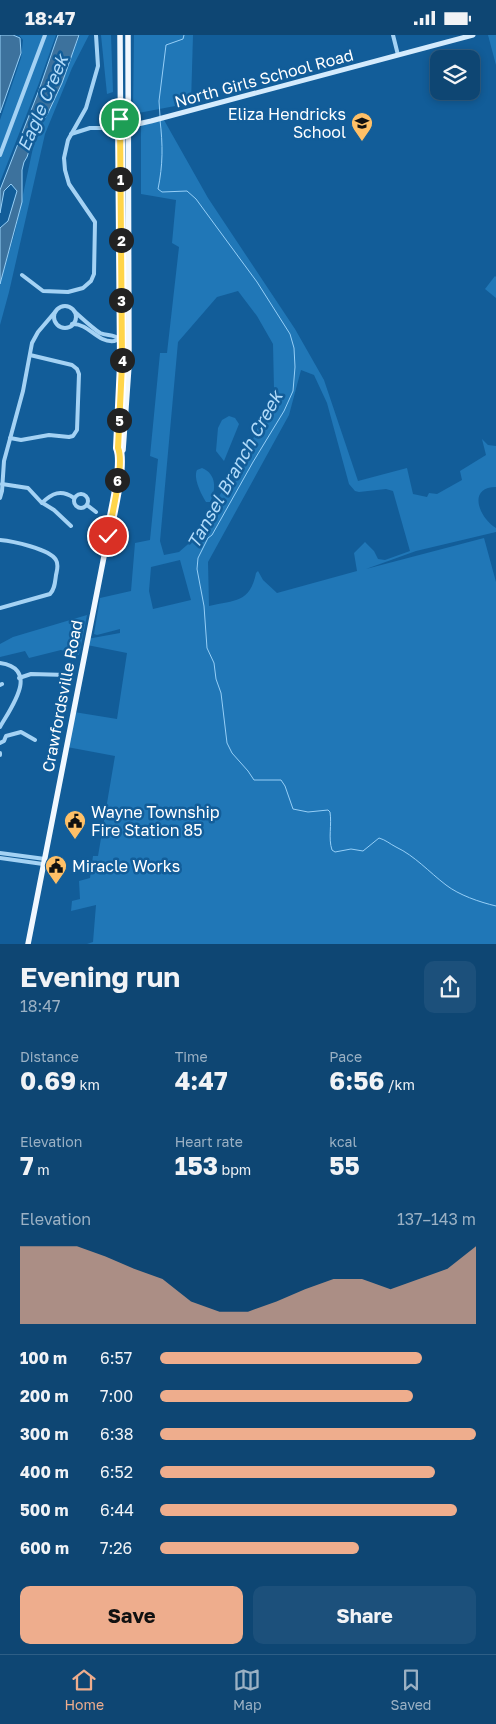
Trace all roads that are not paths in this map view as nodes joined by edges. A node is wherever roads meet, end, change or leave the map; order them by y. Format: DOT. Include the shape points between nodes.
graph roads {
  1 [pos="45,35"];
  2 [pos="96,35"];
  3 [pos="120,35"];
  4 [pos="128,35"];
  5 [pos="393,35"];
  6 [pos="473,35"];
  7 [pos="398,55"];
  8 [pos="77,123"];
  9 [pos="128,127"];
  10 [pos="90,128"];
  11 [pos="120,128"];
  12 [pos="71,134"];
  13 [pos="0,155"];
  14 [pos="22,275"];
  15 [pos="72,309"];
  16 [pos="55,312"];
  17 [pos="57,324"];
  18 [pos="72,324"];
  19 [pos="45,325"];
  20 [pos="120,339"];
  21 [pos="129,339"];
  22 [pos="30,355"];
  23 [pos="10,438"];
  24 [pos="120,453"];
  25 [pos="2,484"];
  26 [pos="0,498"];
  27 [pos="74,498"];
  28 [pos="42,503"];
  29 [pos="87,505"];
  30 [pos="96,512"];
  31 [pos="71,526"];
  32 [pos="0,539"];
  33 [pos="0,608"];
  34 [pos="0,663"];
  35 [pos="67,675"];
  36 [pos="19,678"];
  37 [pos="2,729"];
  38 [pos="6,736"];
  39 [pos="35,740"];
  40 [pos="0,743"];
  41 [pos="0,853"];
  42 [pos="0,859"];
  43 [pos="44,861"];
  44 [pos="28,944"];
  1 -- 13 [label="street"];
  2 -- 8 [label="street" via="98,66 86,107"];
  3 -- 11 [label="main road, Crawfordsville Road"];
  4 -- 9 [label="main road, Crawfordsville Road"];
  5 -- 7 [label="street"];
  6 -- 7 [label="main road, North Girls School Road"];
  7 -- 9 [label="main road, North Girls School Road"];
  8 -- 10 [label="street"];
  8 -- 12 [label="street"];
  9 -- 11 [label="main road, North Girls School Road"];
  9 -- 21 [label="main road, Crawfordsville Road"];
  10 -- 11 [label="street"];
  10 -- 12 [label="street"];
  11 -- 20 [label="main road, Crawfordsville Road"];
  12 -- 14 [label="street" via="64,154 65,170 71,187 96,225 94,274 83,288 68,292 43,291"];
  15 -- 16 [label="street" via="63,306"];
  15 -- 18 [label="street" via="75,316"];
  15 -- 20 [label="street" via="99,332"];
  16 -- 17 [label="street"];
  16 -- 19 [label="street"];
  17 -- 18 [label="street" via="64,327"];
  17 -- 19 [label="street"];
  18 -- 20 [label="street" via="84,326 103,339"];
  19 -- 22 [label="street" via="34,338"];
  20 -- 21 [label="street"];
  20 -- 24 [label="main road, Crawfordsville Road"];
  21 -- 24 [label="main road, Crawfordsville Road" via="126,414 123,450"];
  22 -- 23 [label="street"];
  22 -- 23 [label="street" via="75,367 79,374 77,430 72,437"];
  23 -- 25 [label="street"];
  24 -- 43 [label="main road, Crawfordsville Road" via="108,536"];
  25 -- 26 [label="street"];
  25 -- 28 [label="street" via="25,487"];
  27 -- 28 [label="street" via="66,493 57,493"];
  27 -- 29 [label="street" via="77,508"];
  27 -- 29 [label="street" via="78,494 84,495"];
  28 -- 31 [label="street"];
  29 -- 30 [label="street"];
  32 -- 33 [label="street" via="54,557 58,566 50,594"];
  34 -- 36 [label="street" via="13,669"];
  35 -- 36 [label="street" via="31,674"];
  36 -- 37 [label="street" via="19,695"];
  37 -- 38 [label="street"];
  38 -- 39 [label="street" via="21,732"];
  38 -- 40 [label="street"];
  41 -- 43 [label="street"];
  42 -- 43 [label="street"];
  43 -- 44 [label="main road, Crawfordsville Road"];
}
